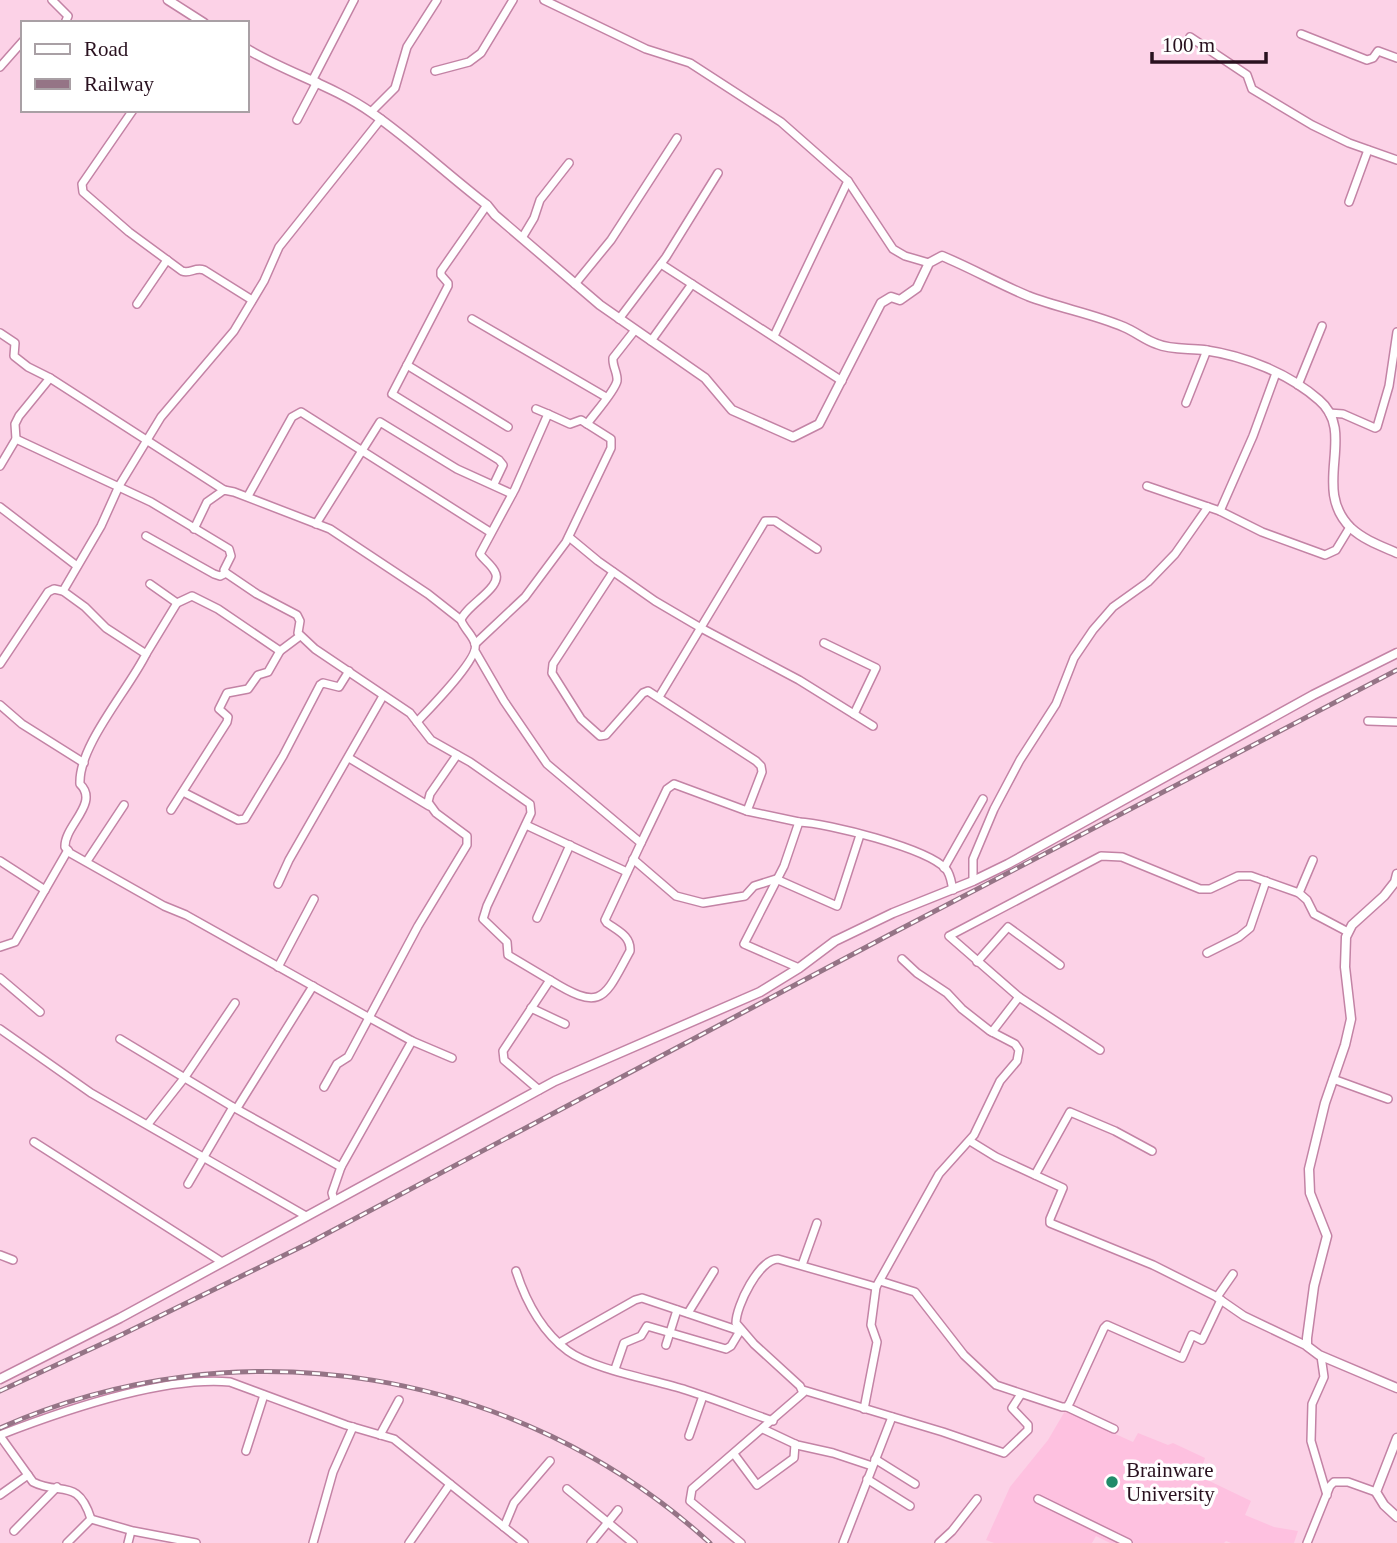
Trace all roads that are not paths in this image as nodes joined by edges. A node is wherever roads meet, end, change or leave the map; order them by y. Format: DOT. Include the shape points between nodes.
graph roads {
  1 [pos="52,0"];
  2 [pos="168,0"];
  3 [pos="354,0"];
  4 [pos="437,0"];
  5 [pos="513,0"];
  6 [pos="544,0"];
  7 [pos="66,21"];
  8 [pos="199,21"];
  9 [pos="1301,34"];
  10 [pos="1190,37"];
  11 [pos="21,43"];
  12 [pos="248,50"];
  13 [pos="1397,58"];
  14 [pos="0,67"];
  15 [pos="435,71"];
  16 [pos="314,81"];
  17 [pos="132,112"];
  18 [pos="371,112"];
  19 [pos="381,119"];
  20 [pos="298,120"];
  21 [pos="677,138"];
  22 [pos="1368,149"];
  23 [pos="1397,160"];
  24 [pos="569,163"];
  25 [pos="719,173"];
  26 [pos="848,181"];
  27 [pos="1349,202"];
  28 [pos="487,205"];
  29 [pos="522,238"];
  30 [pos="167,260"];
  31 [pos="929,263"];
  32 [pos="661,264"];
  33 [pos="692,284"];
  34 [pos="575,285"];
  35 [pos="252,300"];
  36 [pos="137,304"];
  37 [pos="472,319"];
  38 [pos="619,319"];
  39 [pos="1322,326"];
  40 [pos="635,330"];
  41 [pos="1397,332"];
  42 [pos="0,333"];
  43 [pos="774,336"];
  44 [pos="651,341"];
  45 [pos="1206,351"];
  46 [pos="407,365"];
  47 [pos="1394,372"];
  48 [pos="1276,373"];
  49 [pos="50,378"];
  50 [pos="842,381"];
  51 [pos="1298,385"];
  52 [pos="606,397"];
  53 [pos="1186,403"];
  54 [pos="536,409"];
  55 [pos="1329,413"];
  56 [pos="548,414"];
  57 [pos="587,424"];
  58 [pos="508,427"];
  59 [pos="16,439"];
  60 [pos="147,440"];
  61 [pos="360,451"];
  62 [pos="0,466"];
  63 [pos="494,484"];
  64 [pos="1147,485"];
  65 [pos="119,486"];
  66 [pos="224,491"];
  67 [pos="512,494"];
  68 [pos="248,496"];
  69 [pos="0,507"];
  70 [pos="1208,507"];
  71 [pos="1220,511"];
  72 [pos="316,524"];
  73 [pos="1349,527"];
  74 [pos="194,529"];
  75 [pos="490,532"];
  76 [pos="146,536"];
  77 [pos="569,537"];
  78 [pos="817,549"];
  79 [pos="1397,553"];
  80 [pos="77,566"];
  81 [pos="613,572"];
  82 [pos="226,573"];
  83 [pos="150,584"];
  84 [pos="63,591"];
  85 [pos="177,603"];
  86 [pos="461,620"];
  87 [pos="701,628"];
  88 [pos="300,636"];
  89 [pos="824,643"];
  90 [pos="475,648"];
  91 [pos="280,651"];
  92 [pos="1397,653"];
  93 [pos="146,654"];
  94 [pos="0,664"];
  95 [pos="349,671"];
  96 [pos="383,696"];
  97 [pos="659,697"];
  98 [pos="0,705"];
  99 [pos="854,714"];
  100 [pos="1368,721"];
  101 [pos="417,722"];
  102 [pos="1397,722"];
  103 [pos="873,726"];
  104 [pos="457,755"];
  105 [pos="349,758"];
  106 [pos="84,762"];
  107 [pos="183,792"];
  108 [pos="982,799"];
  109 [pos="124,805"];
  110 [pos="432,808"];
  111 [pos="172,810"];
  112 [pos="747,811"];
  113 [pos="799,822"];
  114 [pos="526,825"];
  115 [pos="860,835"];
  116 [pos="641,843"];
  117 [pos="570,845"];
  118 [pos="68,850"];
  119 [pos="633,859"];
  120 [pos="1313,860"];
  121 [pos="0,861"];
  122 [pos="87,861"];
  123 [pos="944,868"];
  124 [pos="627,872"];
  125 [pos="1397,874"];
  126 [pos="776,879"];
  127 [pos="973,881"];
  128 [pos="1266,881"];
  129 [pos="278,884"];
  130 [pos="45,890"];
  131 [pos="953,890"];
  132 [pos="1299,893"];
  133 [pos="314,899"];
  134 [pos="537,918"];
  135 [pos="1348,932"];
  136 [pos="0,947"];
  137 [pos="1207,953"];
  138 [pos="901,959"];
  139 [pos="977,962"];
  140 [pos="1060,965"];
  141 [pos="278,967"];
  142 [pos="799,968"];
  143 [pos="0,978"];
  144 [pos="550,979"];
  145 [pos="313,986"];
  146 [pos="1019,997"];
  147 [pos="235,1003"];
  148 [pos="531,1008"];
  149 [pos="40,1012"];
  150 [pos="368,1017"];
  151 [pos="565,1024"];
  152 [pos="0,1030"];
  153 [pos="992,1032"];
  154 [pos="120,1039"];
  155 [pos="412,1041"];
  156 [pos="1100,1050"];
  157 [pos="452,1058"];
  158 [pos="185,1077"];
  159 [pos="1333,1079"];
  160 [pos="324,1087"];
  161 [pos="539,1090"];
  162 [pos="1388,1098"];
  163 [pos="235,1107"];
  164 [pos="148,1124"];
  165 [pos="970,1141"];
  166 [pos="34,1142"];
  167 [pos="1153,1151"];
  168 [pos="204,1157"];
  169 [pos="341,1167"];
  170 [pos="1035,1175"];
  171 [pos="188,1184"];
  172 [pos="334,1200"];
  173 [pos="306,1216"];
  174 [pos="817,1223"];
  175 [pos="0,1255"];
  176 [pos="13,1260"];
  177 [pos="222,1262"];
  178 [pos="802,1265"];
  179 [pos="516,1271"];
  180 [pos="714,1271"];
  181 [pos="1233,1274"];
  182 [pos="878,1284"];
  183 [pos="1219,1299"];
  184 [pos="677,1310"];
  185 [pos="688,1313"];
  186 [pos="742,1331"];
  187 [pos="670,1332"];
  188 [pos="559,1343"];
  189 [pos="666,1345"];
  190 [pos="1307,1346"];
  191 [pos="1321,1356"];
  192 [pos="615,1369"];
  193 [pos="0,1379"];
  194 [pos="1397,1388"];
  195 [pos="803,1390"];
  196 [pos="264,1395"];
  197 [pos="1021,1395"];
  198 [pos="703,1396"];
  199 [pos="399,1400"];
  200 [pos="1067,1407"];
  201 [pos="864,1409"];
  202 [pos="892,1418"];
  203 [pos="772,1421"];
  204 [pos="354,1427"];
  205 [pos="764,1429"];
  206 [pos="1114,1429"];
  207 [pos="0,1435"];
  208 [pos="380,1435"];
  209 [pos="689,1436"];
  210 [pos="1397,1438"];
  211 [pos="795,1444"];
  212 [pos="246,1451"];
  213 [pos="734,1454"];
  214 [pos="551,1461"];
  215 [pos="874,1463"];
  216 [pos="28,1475"];
  217 [pos="867,1479"];
  218 [pos="915,1483"];
  219 [pos="450,1484"];
  220 [pos="57,1487"];
  221 [pos="567,1489"];
  222 [pos="1376,1492"];
  223 [pos="0,1495"];
  224 [pos="1326,1496"];
  225 [pos="977,1499"];
  226 [pos="1038,1499"];
  227 [pos="911,1506"];
  228 [pos="618,1510"];
  229 [pos="1397,1517"];
  230 [pos="91,1520"];
  231 [pos="607,1523"];
  232 [pos="504,1527"];
  233 [pos="14,1531"];
  234 [pos="131,1531"];
  235 [pos="412,1542"];
  236 [pos="67,1543"];
  237 [pos="128,1543"];
  238 [pos="196,1543"];
  239 [pos="313,1543"];
  240 [pos="524,1543"];
  241 [pos="590,1543"];
  242 [pos="633,1543"];
  243 [pos="741,1543"];
  244 [pos="843,1543"];
  245 [pos="939,1543"];
  246 [pos="1128,1543"];
  247 [pos="1307,1543"];
  1 -- 7 [label="street" via="68,16"];
  2 -- 8 [label="street"];
  3 -- 16 [label="street"];
  4 -- 18 [label="street" via="407,47 395,88"];
  5 -- 15 [label="street" via="481,53 469,62"];
  6 -- 26 [label="street" via="646,49 699,68 781,122"];
  9 -- 13 [label="street" via="1367,60 1378,51"];
  10 -- 22 [label="street" via="1247,75 1252,89 1312,125"];
  11 -- 14 [label="street"];
  12 -- 16 [label="street"];
  16 -- 18 [label="street"];
  16 -- 20 [label="street"];
  17 -- 30 [label="street" via="90,168 83,192"];
  18 -- 19 [label="street"];
  19 -- 28 [label="street"];
  19 -- 35 [label="street" via="279,247"];
  21 -- 34 [label="street" via="604,250"];
  22 -- 23 [label="street"];
  22 -- 27 [label="street"];
  24 -- 29 [label="street" via="540,200"];
  25 -- 32 [label="street"];
  26 -- 31 [label="street" via="893,249"];
  26 -- 43 [label="street"];
  28 -- 29 [label="street"];
  28 -- 46 [label="street" via="441,271 448,286"];
  29 -- 34 [label="street"];
  30 -- 35 [label="street" via="186,273 204,270"];
  30 -- 36 [label="street"];
  31 -- 45 [label="street" via="942,257 1031,297 1124,327 1159,345"];
  31 -- 50 [label="street" via="917,288 900,300 891,297 881,303"];
  32 -- 33 [label="street"];
  32 -- 38 [label="street"];
  33 -- 43 [label="street"];
  33 -- 44 [label="street"];
  34 -- 38 [label="street"];
  35 -- 60 [label="street" via="234,331"];
  37 -- 52 [label="street"];
  38 -- 40 [label="street"];
  39 -- 51 [label="street"];
  40 -- 44 [label="street"];
  40 -- 52 [label="street" via="613,358 617,380"];
  41 -- 47 [label="street"];
  42 -- 49 [label="street" via="15,343 14,356 19,361"];
  43 -- 50 [label="street"];
  44 -- 50 [label="street" via="705,378 732,410 793,437 819,424"];
  45 -- 48 [label="street" via="1248,359"];
  45 -- 53 [label="street"];
  46 -- 58 [label="street"];
  46 -- 63 [label="street" via="392,394 499,460 503,465"];
  47 -- 55 [label="street" via="1376,428"];
  48 -- 51 [label="street"];
  48 -- 71 [label="street"];
  49 -- 59 [label="street" via="19,416"];
  49 -- 60 [label="street"];
  51 -- 55 [label="street" via="1321,401"];
  52 -- 57 [label="street"];
  54 -- 56 [label="street"];
  55 -- 73 [label="street" via="1337,442 1332,490"];
  56 -- 57 [label="street" via="570,424 578,419"];
  56 -- 67 [label="street"];
  57 -- 77 [label="street" via="612,444"];
  59 -- 62 [label="street"];
  59 -- 65 [label="street"];
  60 -- 65 [label="street"];
  60 -- 66 [label="street"];
  61 -- 63 [label="street" via="380,422 457,469"];
  61 -- 68 [label="street" via="301,412 292,417"];
  61 -- 72 [label="street"];
  61 -- 75 [label="street"];
  63 -- 67 [label="street"];
  64 -- 70 [label="street"];
  65 -- 74 [label="street"];
  65 -- 80 [label="street"];
  66 -- 68 [label="street"];
  66 -- 74 [label="street" via="207,502"];
  67 -- 75 [label="street"];
  68 -- 72 [label="street"];
  69 -- 80 [label="street"];
  70 -- 71 [label="street"];
  70 -- 127 [label="street" via="1175,554 1148,582 1113,607 1074,658 1056,704 994,809 973,859"];
  71 -- 73 [label="street" via="1325,555 1336,550"];
  72 -- 86 [label="street" via="330,529"];
  73 -- 79 [label="street"];
  74 -- 82 [label="street" via="229,549"];
  75 -- 86 [label="street" via="480,554 497,579"];
  76 -- 82 [label="street" via="215,574"];
  77 -- 81 [label="street"];
  77 -- 90 [label="street" via="525,597"];
  78 -- 87 [label="street" via="775,521 765,521"];
  80 -- 84 [label="street"];
  81 -- 87 [label="street"];
  81 -- 97 [label="street" via="553,664 552,673 581,719 600,736 606,735 643,693"];
  82 -- 88 [label="street" via="298,615"];
  83 -- 85 [label="street"];
  84 -- 93 [label="street"];
  84 -- 94 [label="street" via="48,592"];
  85 -- 91 [label="street" via="192,596 199,598"];
  85 -- 93 [label="street"];
  86 -- 90 [label="street"];
  87 -- 97 [label="street"];
  87 -- 99 [label="street"];
  88 -- 91 [label="street"];
  88 -- 95 [label="street"];
  89 -- 99 [label="street" via="876,668"];
  90 -- 101 [label="street" via="469,663"];
  90 -- 116 [label="street" via="547,764"];
  91 -- 107 [label="street" via="268,672 258,675 248,689 227,693 219,709 228,722"];
  92 -- 127 [label="street"];
  93 -- 106 [label="street"];
  95 -- 96 [label="street"];
  95 -- 107 [label="street" via="339,687 320,685 245,819 237,820"];
  96 -- 101 [label="street"];
  96 -- 105 [label="street"];
  97 -- 112 [label="street" via="761,766"];
  98 -- 106 [label="street"];
  99 -- 103 [label="street"];
  100 -- 102 [label="street"];
  101 -- 104 [label="street" via="431,740"];
  104 -- 110 [label="street" via="428,799"];
  104 -- 114 [label="street" via="530,804"];
  105 -- 110 [label="street"];
  105 -- 129 [label="street"];
  106 -- 118 [label="street" via="80,784 87,799 65,841"];
  107 -- 111 [label="street"];
  108 -- 123 [label="street"];
  109 -- 122 [label="street"];
  110 -- 150 [label="street" via="468,841"];
  112 -- 113 [label="street"];
  112 -- 116 [label="street" via="670,785"];
  113 -- 115 [label="street"];
  113 -- 126 [label="street"];
  114 -- 117 [label="street"];
  114 -- 144 [label="street" via="483,919 508,942 508,955"];
  115 -- 123 [label="street" via="912,849"];
  115 -- 126 [label="street" via="837,906"];
  116 -- 119 [label="street"];
  117 -- 124 [label="street"];
  117 -- 134 [label="street"];
  118 -- 122 [label="street"];
  118 -- 130 [label="street"];
  119 -- 124 [label="street"];
  119 -- 126 [label="street" via="676,896 703,903 745,897 754,887"];
  120 -- 132 [label="street"];
  121 -- 130 [label="street"];
  122 -- 141 [label="street"];
  123 -- 131 [label="street"];
  124 -- 144 [label="street" via="605,920 628,938 630,951 608,991 588,998"];
  125 -- 135 [label="street" via="1384,896"];
  126 -- 142 [label="street" via="744,944"];
  127 -- 131 [label="street"];
  128 -- 132 [label="street"];
  128 -- 137 [label="street" via="1250,928"];
  128 -- 139 [label="street" via="1245,875 1200,889 1122,857 1101,856 950,934"];
  130 -- 136 [label="street" via="15,942"];
  131 -- 142 [label="street" via="835,941"];
  132 -- 135 [label="street" via="1314,914"];
  133 -- 141 [label="street"];
  135 -- 159 [label="street" via="1345,967 1351,1019"];
  138 -- 153 [label="street"];
  139 -- 140 [label="street" via="1008,927"];
  139 -- 146 [label="street"];
  141 -- 145 [label="street"];
  142 -- 161 [label="street" via="760,992"];
  143 -- 149 [label="street"];
  144 -- 148 [label="street"];
  145 -- 150 [label="street"];
  145 -- 163 [label="street"];
  146 -- 153 [label="street"];
  146 -- 156 [label="street"];
  147 -- 158 [label="street"];
  148 -- 151 [label="street"];
  148 -- 161 [label="street" via="502,1055"];
  150 -- 155 [label="street"];
  150 -- 160 [label="street" via="348,1057 337,1064"];
  152 -- 164 [label="street" via="91,1093"];
  153 -- 165 [label="street" via="1016,1046 1018,1058 1000,1082"];
  154 -- 158 [label="street"];
  155 -- 157 [label="street"];
  155 -- 169 [label="street"];
  158 -- 163 [label="street"];
  158 -- 164 [label="street"];
  159 -- 162 [label="street"];
  159 -- 190 [label="street" via="1309,1169 1310,1193 1327,1236 1314,1286"];
  161 -- 172 [label="street"];
  163 -- 168 [label="street"];
  163 -- 169 [label="street"];
  164 -- 168 [label="street"];
  165 -- 170 [label="street"];
  165 -- 182 [label="street" via="939,1174"];
  166 -- 177 [label="street"];
  167 -- 170 [label="street" via="1070,1112"];
  168 -- 171 [label="street"];
  168 -- 173 [label="street"];
  169 -- 172 [label="street"];
  170 -- 183 [label="street" via="1063,1188 1050,1223 1148,1263"];
  172 -- 173 [label="street"];
  173 -- 177 [label="street"];
  174 -- 178 [label="street"];
  175 -- 176 [label="street"];
  177 -- 193 [label="street"];
  178 -- 182 [label="street"];
  178 -- 186 [label="street" via="778,1259 767,1262 757,1273 738,1311 736,1323"];
  179 -- 188 [label="street" via="530,1307"];
  180 -- 185 [label="street"];
  181 -- 183 [label="street"];
  182 -- 197 [label="street" via="915,1292 971,1363 996,1385"];
  182 -- 201 [label="street" via="871,1325 877,1342"];
  183 -- 190 [label="street"];
  183 -- 200 [label="street" via="1202,1340 1192,1335 1182,1357 1107,1325"];
  184 -- 185 [label="street"];
  184 -- 187 [label="street"];
  184 -- 188 [label="street" via="647,1299 635,1300"];
  185 -- 186 [label="street"];
  186 -- 187 [label="street" via="726,1349"];
  186 -- 195 [label="street"];
  187 -- 189 [label="street"];
  187 -- 192 [label="street" via="645,1326 641,1336 624,1343"];
  188 -- 192 [label="street" via="582,1359"];
  190 -- 191 [label="street"];
  191 -- 194 [label="street"];
  191 -- 224 [label="street" via="1324,1377 1312,1405 1311,1441"];
  192 -- 198 [label="street"];
  195 -- 201 [label="street"];
  195 -- 203 [label="street" via="799,1399"];
  196 -- 204 [label="street"];
  196 -- 207 [label="street" via="230,1382 168,1386 84,1405"];
  196 -- 212 [label="street"];
  197 -- 200 [label="street"];
  197 -- 202 [label="street" via="1012,1408 1028,1430 1004,1454"];
  198 -- 203 [label="street"];
  198 -- 209 [label="street"];
  199 -- 208 [label="street"];
  200 -- 206 [label="street"];
  201 -- 202 [label="street"];
  202 -- 215 [label="street"];
  203 -- 205 [label="street"];
  204 -- 208 [label="street"];
  204 -- 239 [label="street" via="333,1472"];
  205 -- 211 [label="street"];
  205 -- 213 [label="street"];
  207 -- 216 [label="street"];
  208 -- 219 [label="street" via="394,1439"];
  210 -- 222 [label="street"];
  211 -- 213 [label="street" via="794,1458 757,1485"];
  211 -- 215 [label="street"];
  213 -- 243 [label="street" via="692,1489 690,1501"];
  214 -- 232 [label="street" via="513,1505"];
  215 -- 217 [label="street"];
  215 -- 218 [label="street"];
  216 -- 220 [label="street" via="40,1485"];
  216 -- 223 [label="street"];
  217 -- 227 [label="street"];
  217 -- 244 [label="street"];
  219 -- 232 [label="street"];
  219 -- 235 [label="street"];
  220 -- 230 [label="street" via="75,1493 87,1506"];
  220 -- 233 [label="street"];
  221 -- 231 [label="street"];
  222 -- 224 [label="street" via="1340,1480 1330,1486"];
  222 -- 229 [label="street"];
  224 -- 247 [label="street"];
  225 -- 245 [label="street"];
  226 -- 246 [label="street"];
  228 -- 231 [label="street"];
  230 -- 234 [label="street"];
  230 -- 236 [label="street"];
  231 -- 241 [label="street"];
  231 -- 242 [label="street"];
  232 -- 240 [label="street"];
  234 -- 237 [label="street"];
  234 -- 238 [label="street"];
}
